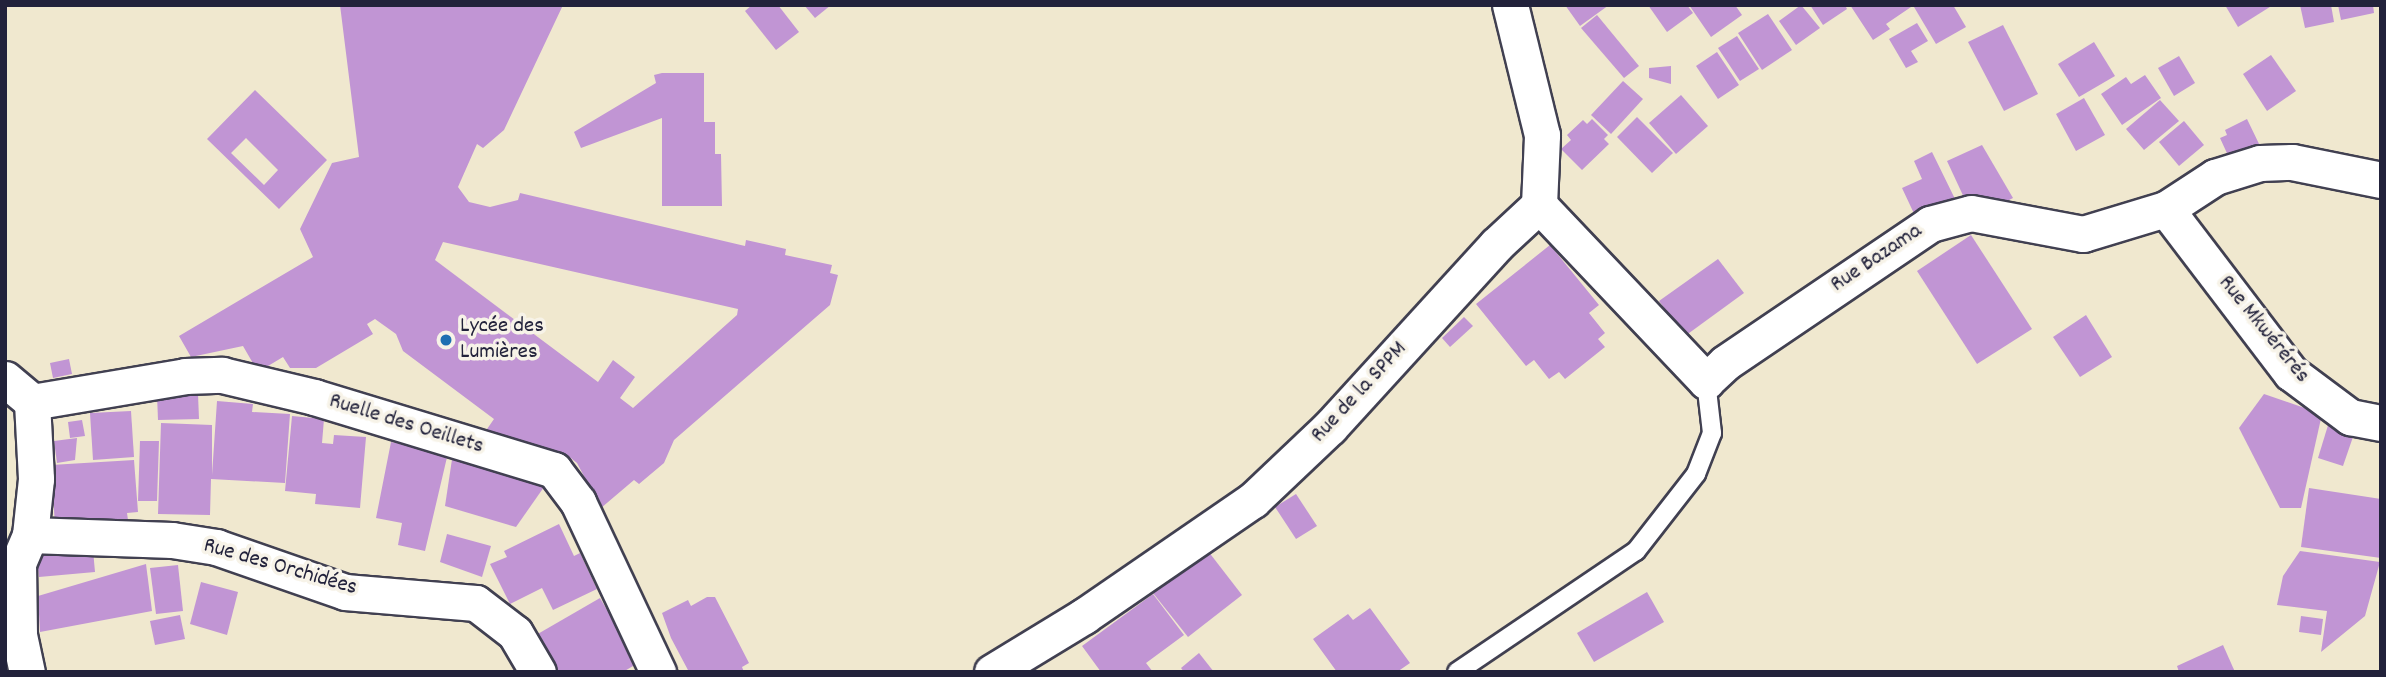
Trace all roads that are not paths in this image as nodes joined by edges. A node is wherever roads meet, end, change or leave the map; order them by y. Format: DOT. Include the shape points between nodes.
graph roads {
  1 [pos="1510,5"];
  2 [pos="2381,180"];
  3 [pos="1539,205"];
  4 [pos="2166,209"];
  5 [pos="5,379"];
  6 [pos="1706,380"];
  7 [pos="32,402"];
  8 [pos="2381,423"];
  9 [pos="30,535"];
  10 [pos="27,672"];
  11 [pos="538,672"];
  12 [pos="658,672"];
  13 [pos="992,672"];
  14 [pos="1457,672"];
  1 -- 3 [label="street" via="1542,135"];
  2 -- 4 [label="street, Rue Bazama" via="2292,162 2260,163 2215,177"];
  3 -- 6 [label="street"];
  3 -- 13 [label="street, Rue de la SPPM" via="1496,245 1330,427 1253,500 1084,616"];
  4 -- 6 [label="street, Rue Bazama" via="2083,234 1971,213 1930,223"];
  4 -- 8 [label="street, Rue Mkwérérés" via="2291,373 2350,417"];
  5 -- 7 [label="street"];
  6 -- 14 [label="lane" via="1712,433 1696,474 1636,551"];
  7 -- 9 [label="street" via="36,479"];
  7 -- 12 [label="street, Ruelle des Oeillets" via="185,376 222,375 314,397 554,470 578,502"];
  9 -- 10 [label="street" via="18,563 19,635"];
  9 -- 11 [label="street, Rue des Orchidées" via="172,540 216,547 345,592 476,603 515,633"];
}
